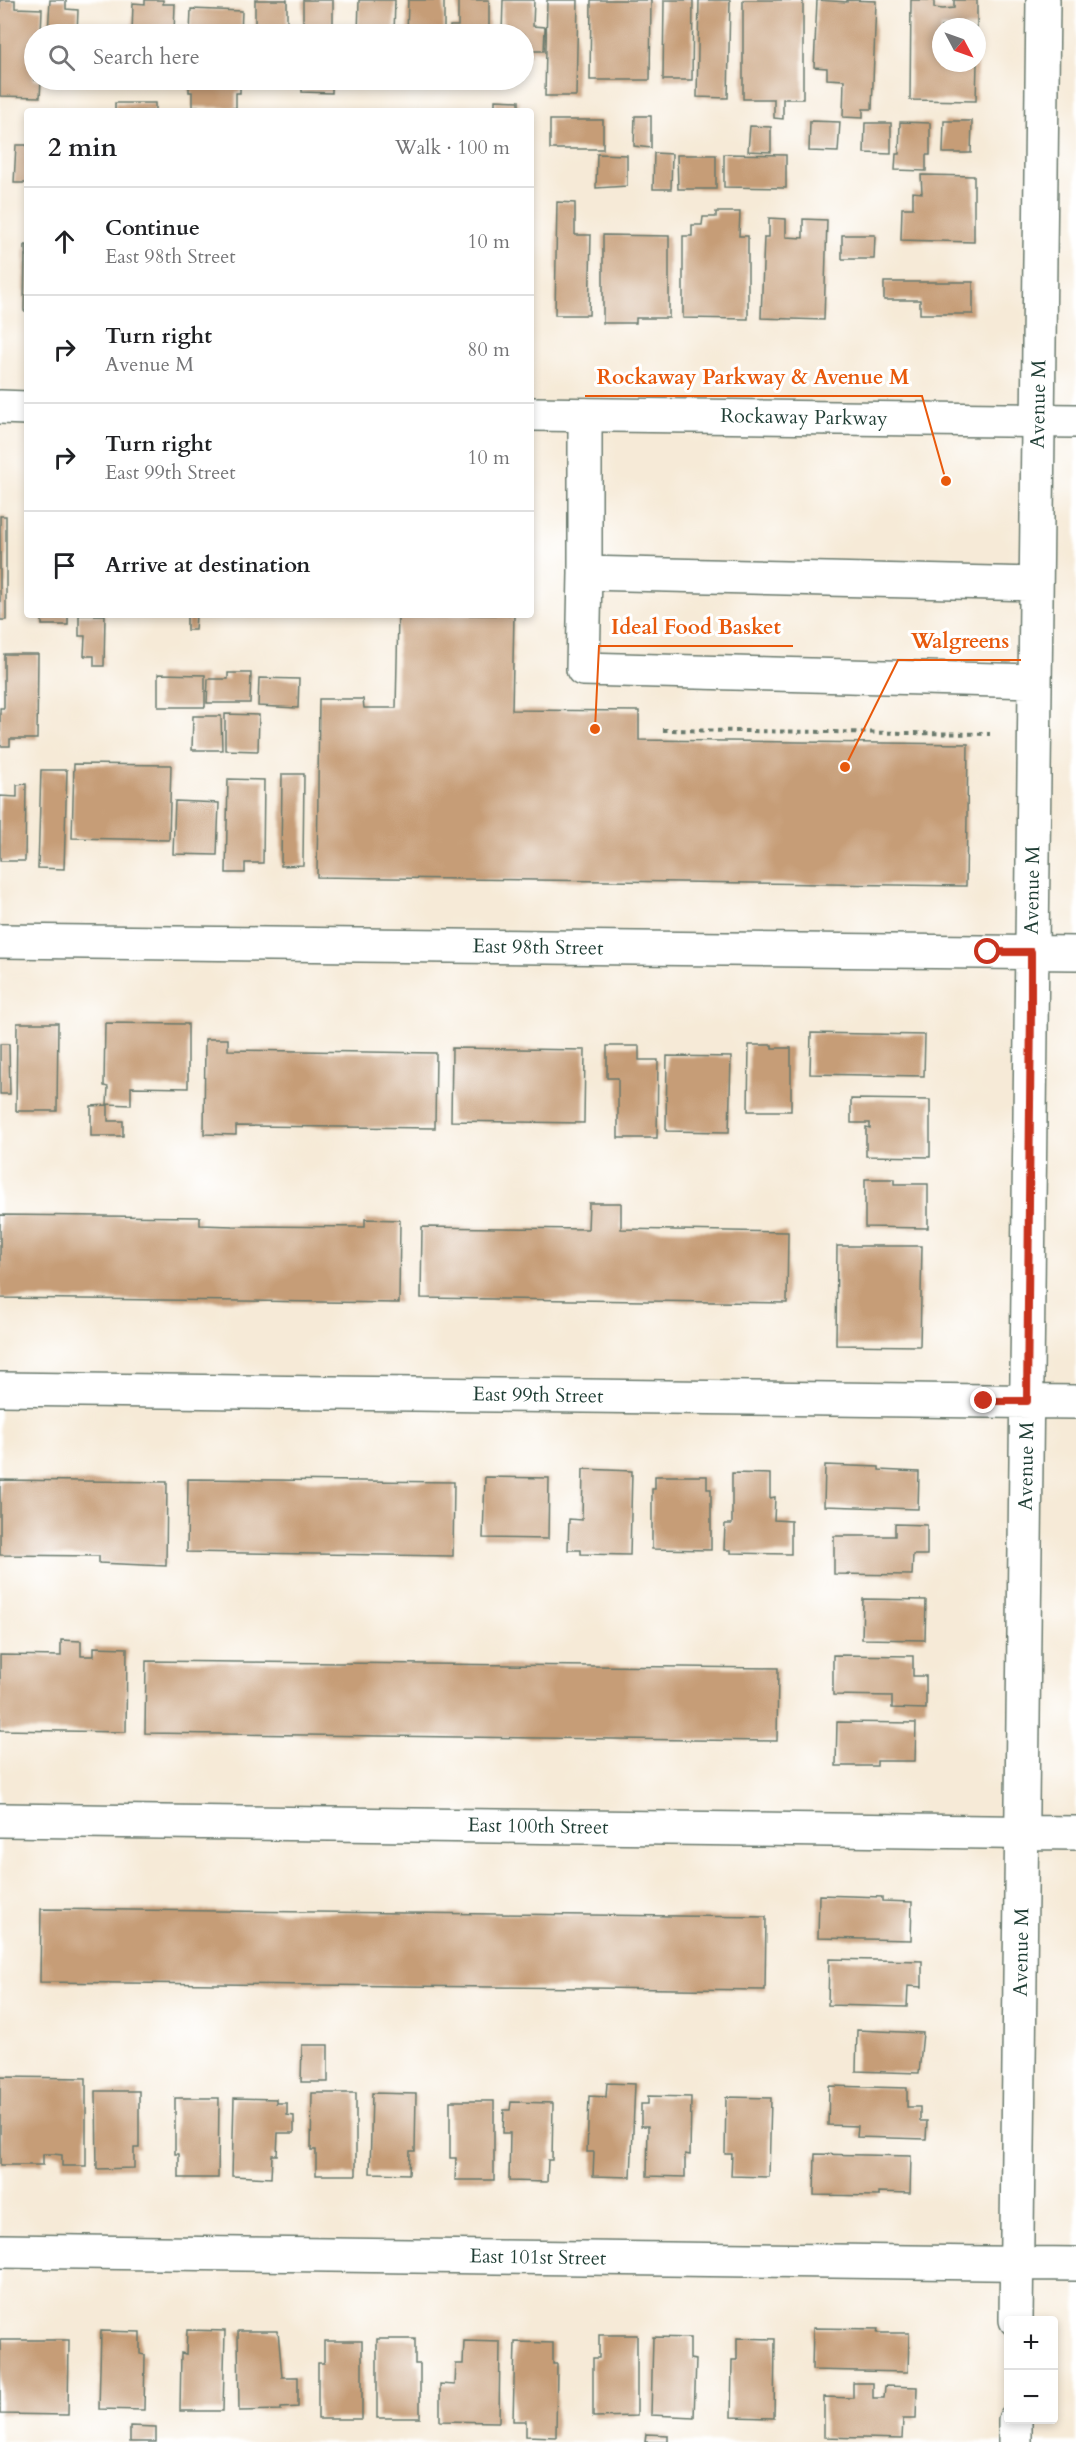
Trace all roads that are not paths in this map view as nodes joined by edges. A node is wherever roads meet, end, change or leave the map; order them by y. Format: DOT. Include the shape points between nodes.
graph roads {
  1 [pos="1043,0"];
  2 [pos="0,407"];
  3 [pos="24,408"];
  4 [pos="534,414"];
  5 [pos="585,415"];
  6 [pos="1038,420"];
  7 [pos="1076,421"];
  8 [pos="585,573"];
  9 [pos="1035,585"];
  10 [pos="1035,681"];
  11 [pos="0,941"];
  12 [pos="1031,952"];
  13 [pos="1076,953"];
  14 [pos="0,1389"];
  15 [pos="1027,1401"];
  16 [pos="1076,1402"];
  17 [pos="0,1820"];
  18 [pos="1022,1832"];
  19 [pos="1076,1833"];
  20 [pos="0,2251"];
  21 [pos="1017,2263"];
  22 [pos="1076,2264"];
  23 [pos="1016,2316"];
  24 [pos="1015,2424"];
  25 [pos="1015,2442"];
  1 -- 6 [label="street, Avenue M"];
  2 -- 3 [label="street"];
  4 -- 5 [label="street, Rockaway Parkway"];
  5 -- 6 [label="street, Rockaway Parkway"];
  5 -- 8 [label="street"];
  6 -- 7 [label="street, Rockaway Parkway"];
  6 -- 9 [label="street, Avenue M"];
  8 -- 9 [label="street"];
  8 -- 10 [label="street" via="583,669"];
  9 -- 10 [label="street, Avenue M"];
  10 -- 12 [label="street, Avenue M"];
  11 -- 12 [label="street, East 98th Street"];
  12 -- 13 [label="street, East 98th Street"];
  12 -- 15 [label="street, Avenue M"];
  14 -- 15 [label="street, East 99th Street"];
  15 -- 16 [label="street, East 99th Street"];
  15 -- 18 [label="street, Avenue M"];
  17 -- 18 [label="street, East 100th Street"];
  18 -- 19 [label="street, East 100th Street"];
  18 -- 21 [label="street, Avenue M"];
  20 -- 21 [label="street, East 101st Street"];
  21 -- 22 [label="street, East 101st Street"];
  21 -- 23 [label="street, Avenue M"];
  24 -- 25 [label="street"];
}
